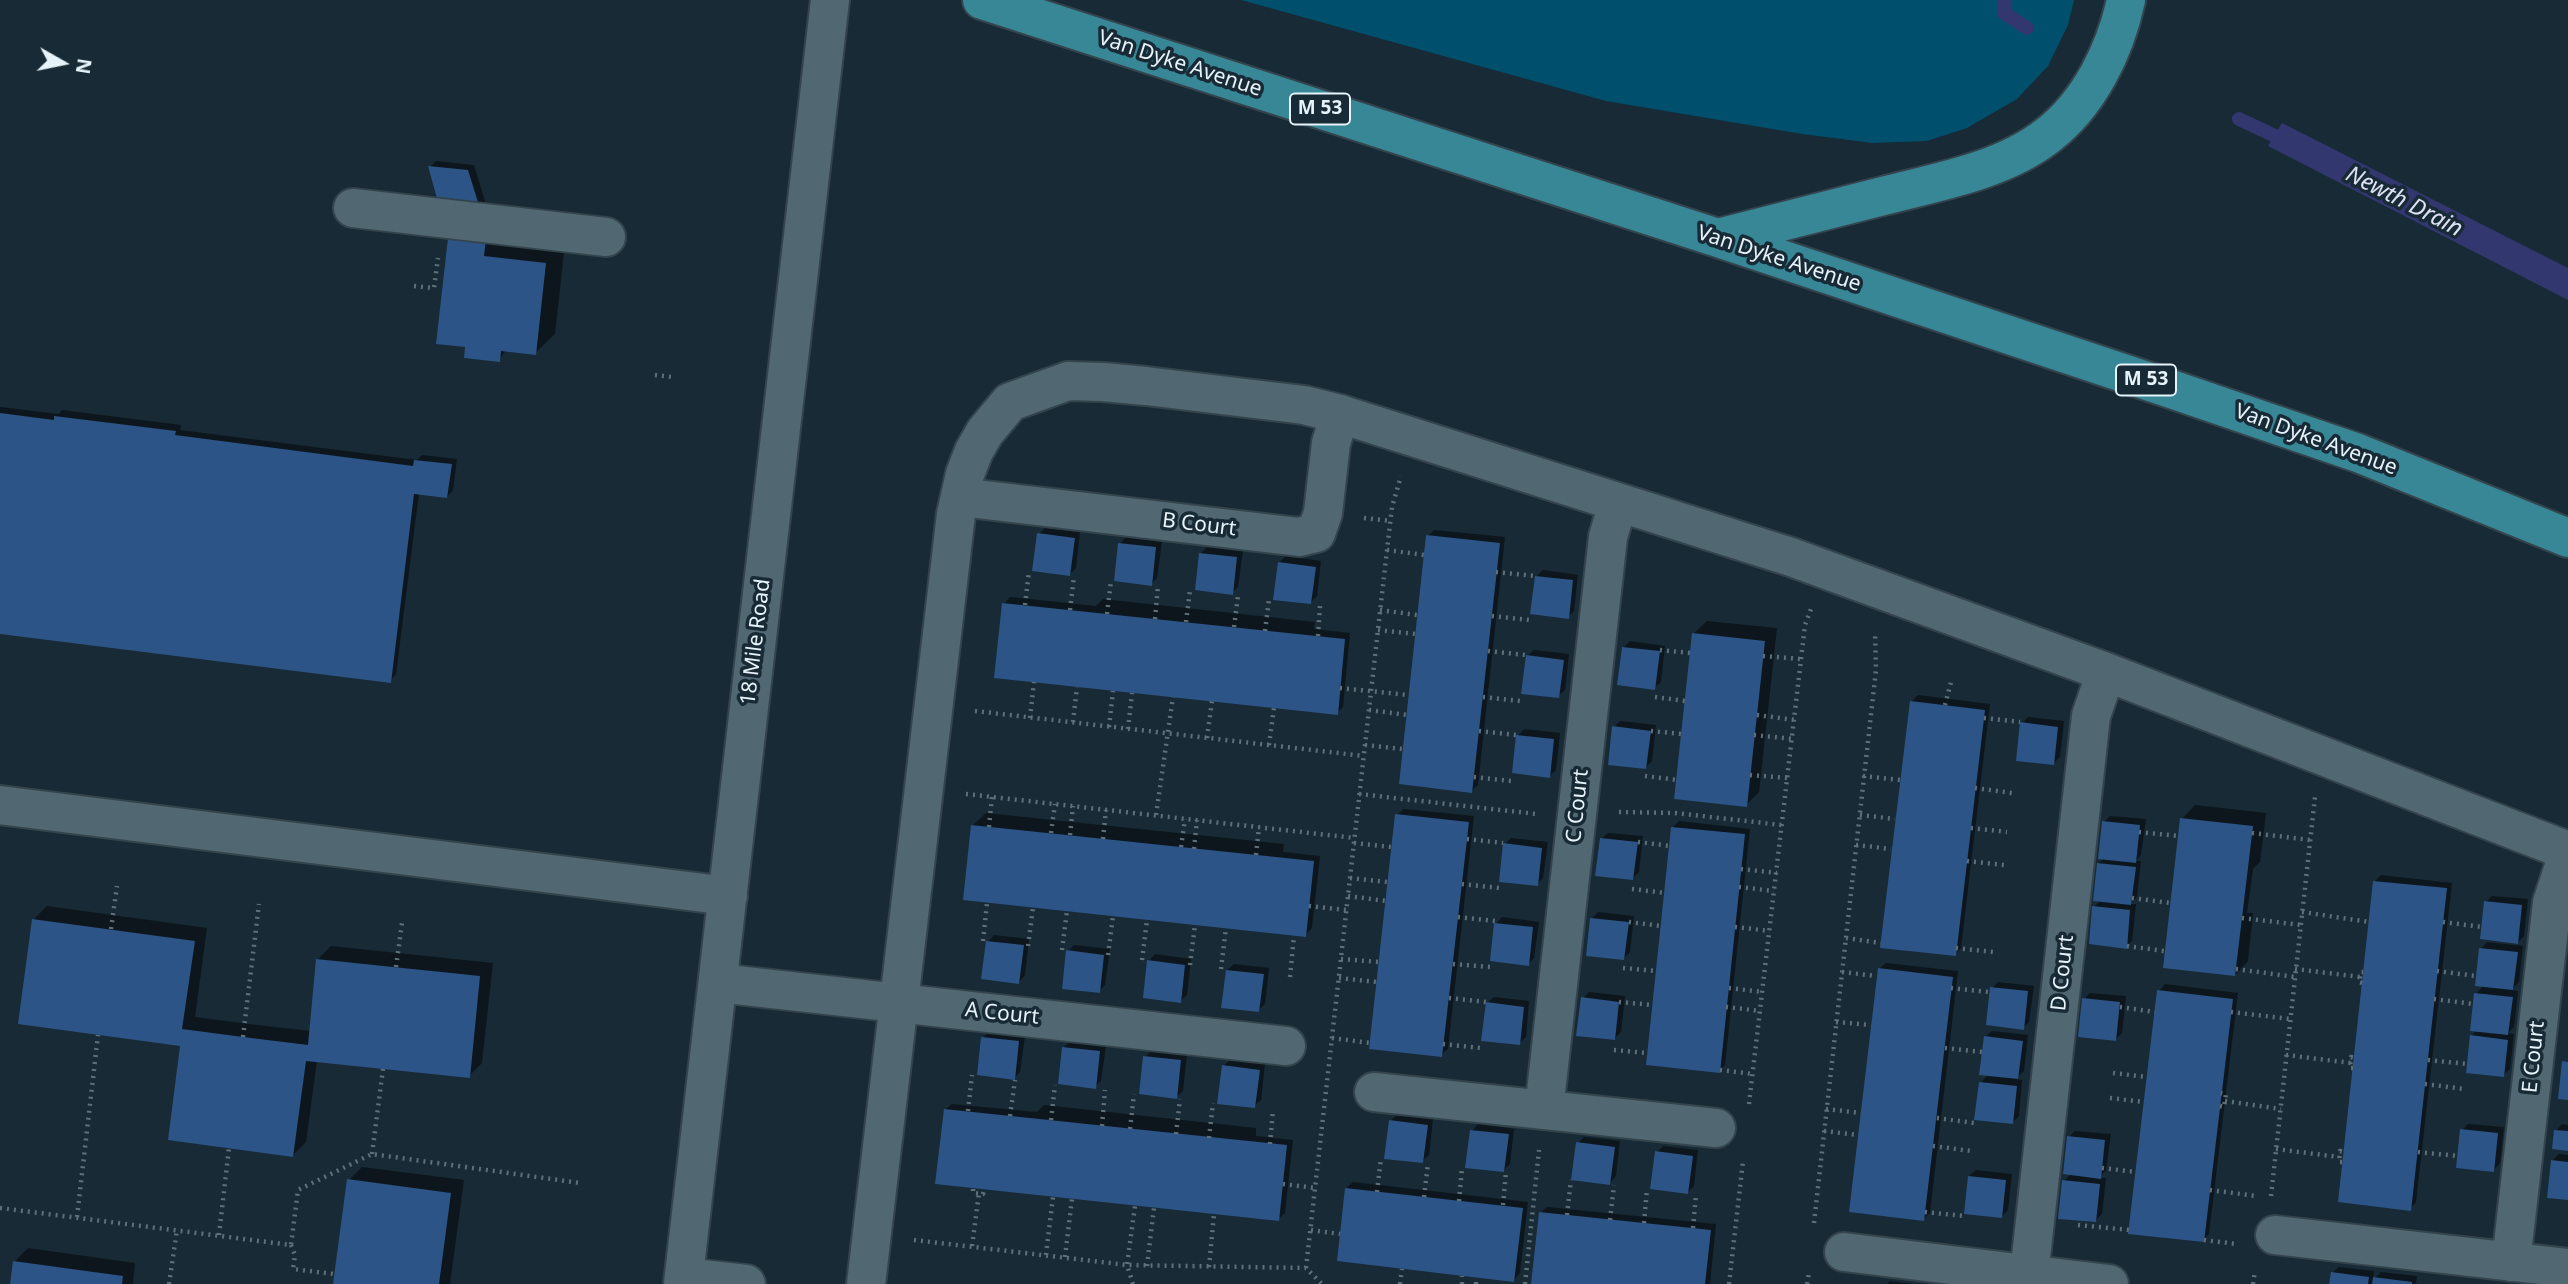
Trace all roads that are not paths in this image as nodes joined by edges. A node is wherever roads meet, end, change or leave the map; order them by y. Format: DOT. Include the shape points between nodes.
graph roads {
  1 [pos="830,0"];
  2 [pos="982,0"];
  3 [pos="2126,0"];
  4 [pos="353,208"];
  5 [pos="606,237"];
  6 [pos="1718,238"];
  7 [pos="1340,414"];
  8 [pos="960,496"];
  9 [pos="1618,503"];
  10 [pos="2568,538"];
  11 [pos="2105,672"];
  12 [pos="0,805"];
  13 [pos="2568,853"];
  14 [pos="728,896"];
  15 [pos="718,983"];
  16 [pos="899,1003"];
  17 [pos="1302,1054"];
  18 [pos="1374,1091"];
  19 [pos="1542,1126"];
  20 [pos="1736,1131"];
  21 [pos="2265,1247"];
  22 [pos="1827,1258"];
  23 [pos="2511,1262"];
  24 [pos="2568,1268"];
  25 [pos="2029,1275"];
  26 [pos="683,1280"];
  27 [pos="746,1284"];
  28 [pos="866,1284"];
  29 [pos="2109,1284"];
  1 -- 14 [label="street, 18 Mile Road"];
  2 -- 6 [label="main road, Van Dyke Avenue / M 53"];
  3 -- 6 [label="main road" via="2113,44 2094,82 2047,136 2015,155 1952,178"];
  4 -- 5 [label="street"];
  6 -- 10 [label="main road, Van Dyke Avenue / M 53" via="2358,453"];
  7 -- 8 [label="street" via="1265,400 1068,382 1010,402 974,451"];
  7 -- 8 [label="street, B Court" via="1317,533 1299,537"];
  7 -- 9 [label="street"];
  8 -- 16 [label="street"];
  9 -- 11 [label="street" via="1791,556"];
  9 -- 19 [label="street, C Court" via="1608,537"];
  11 -- 13 [label="street"];
  11 -- 25 [label="street, D Court" via="2091,716"];
  12 -- 14 [label="street"];
  13 -- 23 [label="street, E Court" via="2552,903"];
  14 -- 15 [label="street, 18 Mile Road"];
  15 -- 16 [label="street, A Court"];
  15 -- 26 [label="street, 18 Mile Road"];
  16 -- 17 [label="street, A Court"];
  16 -- 28 [label="street"];
  18 -- 19 [label="street"];
  19 -- 20 [label="street"];
  21 -- 23 [label="street"];
  22 -- 25 [label="street"];
  23 -- 24 [label="street"];
  25 -- 29 [label="street"];
  26 -- 27 [label="street"];
}
